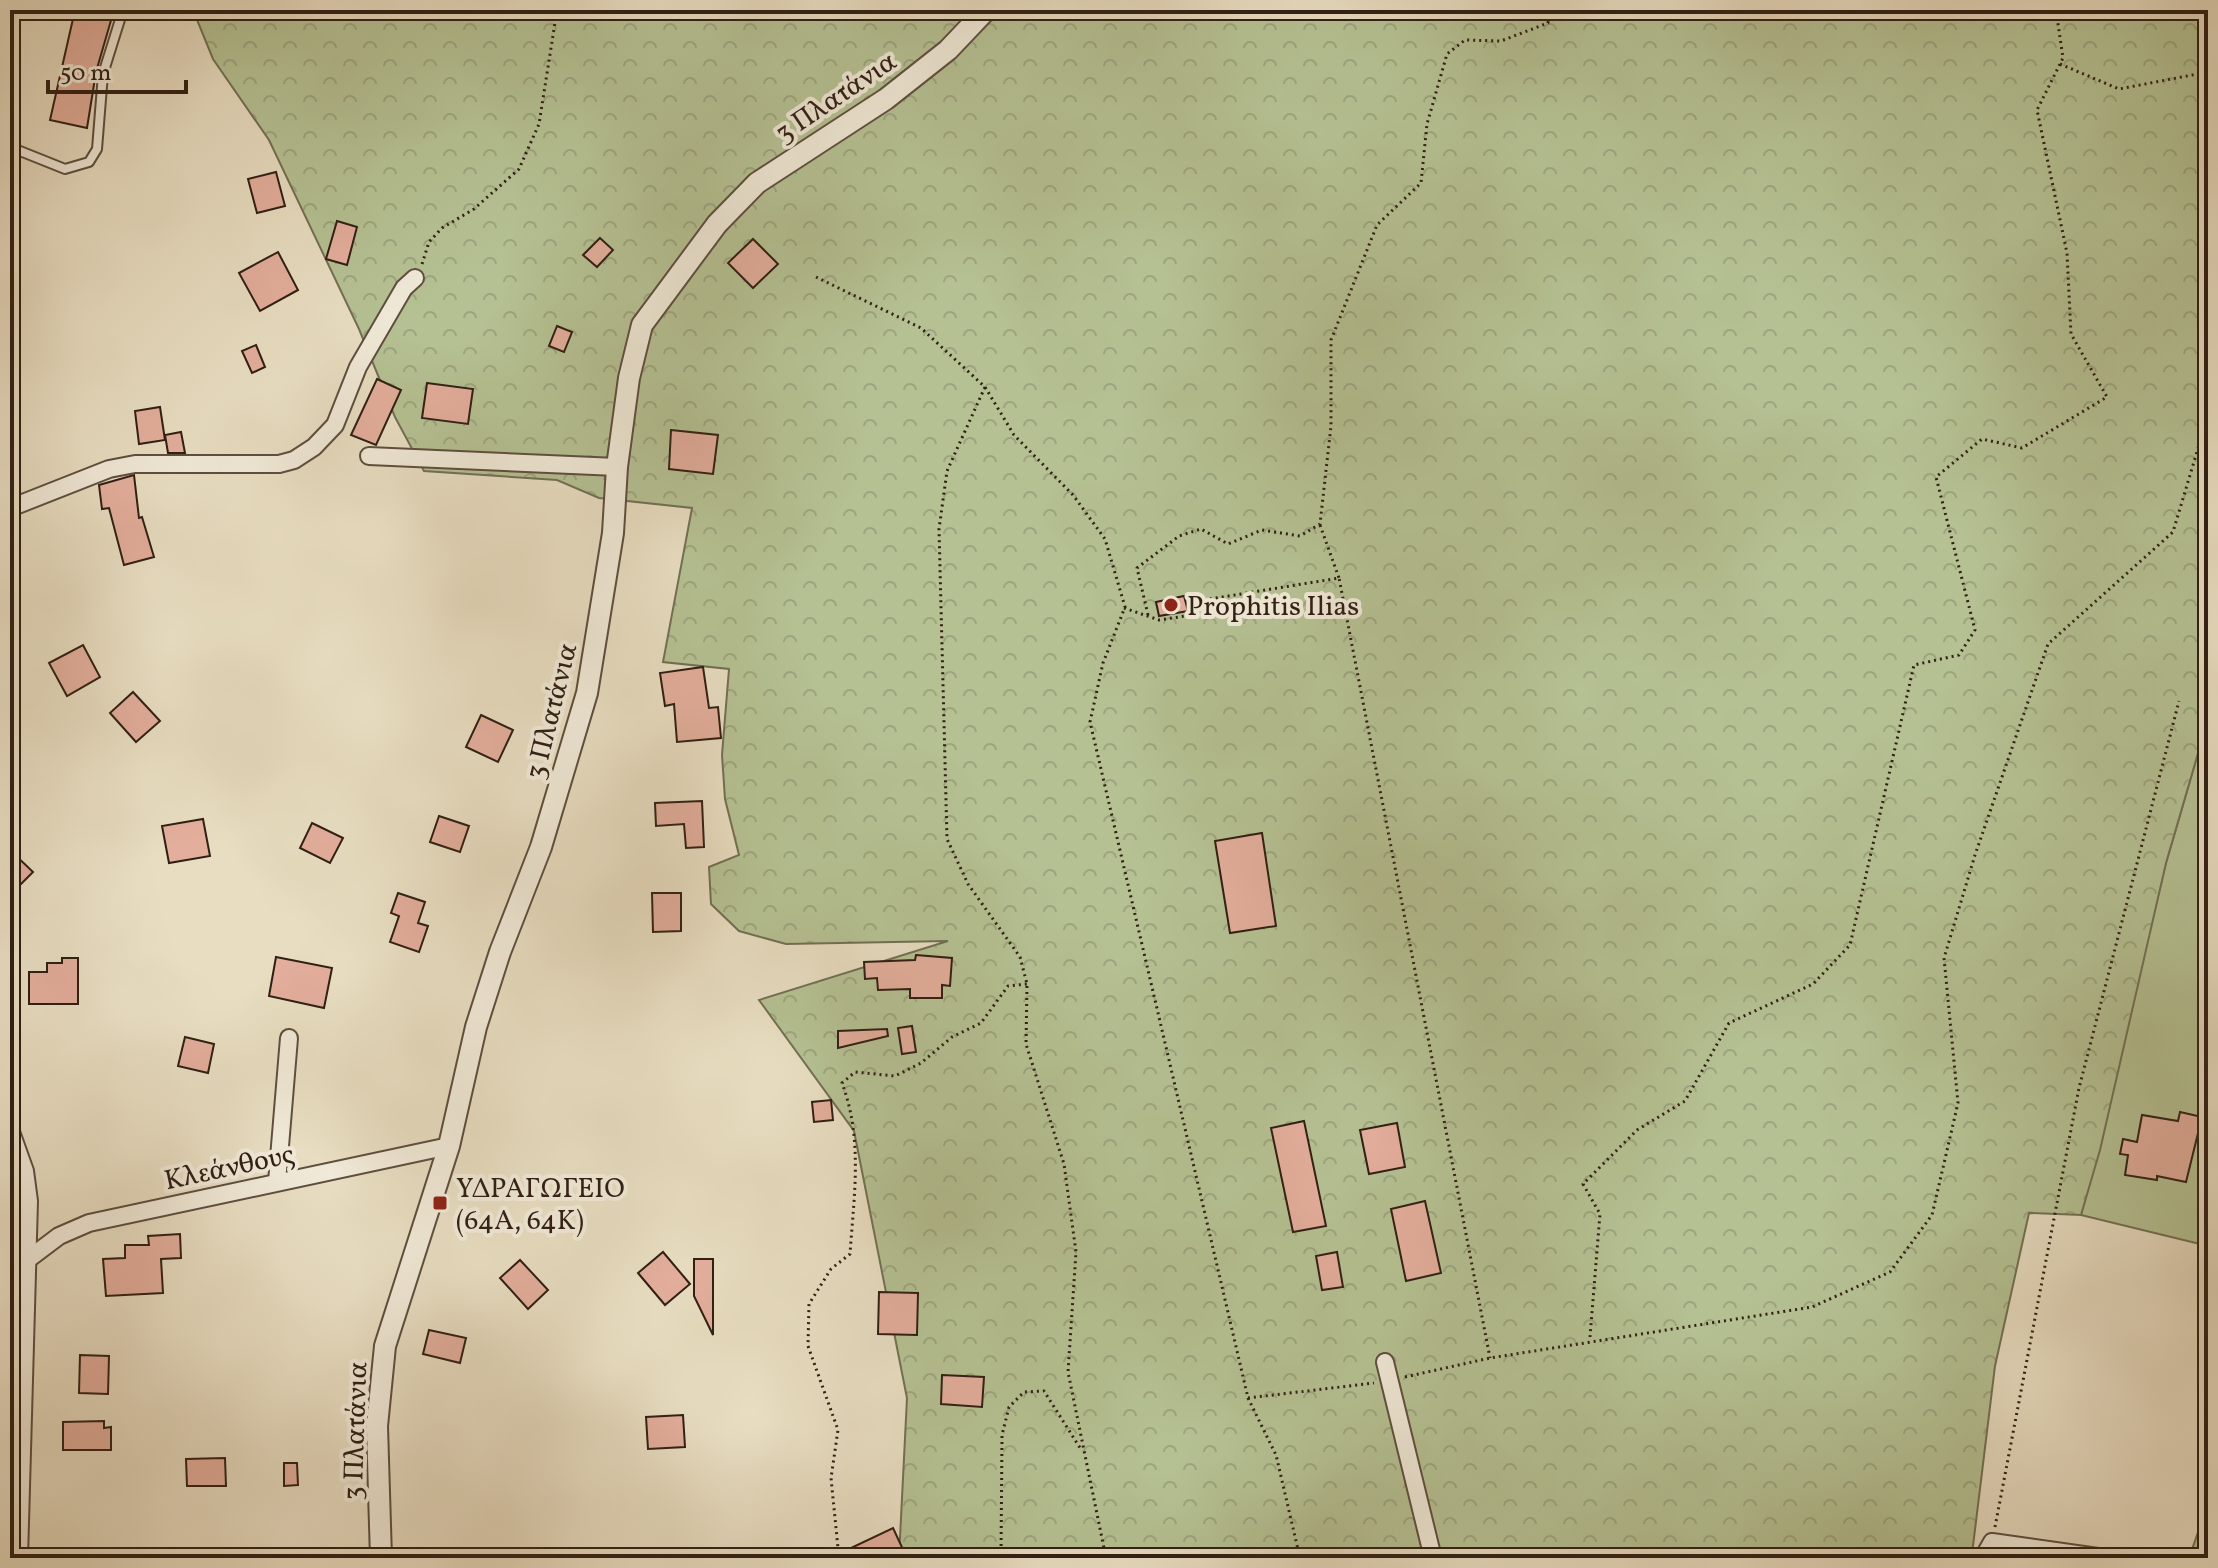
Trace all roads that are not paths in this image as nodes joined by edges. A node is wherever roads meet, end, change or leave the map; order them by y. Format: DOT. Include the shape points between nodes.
graph roads {
  1 [pos="123,10"];
  2 [pos="986,10"];
  3 [pos="10,147"];
  4 [pos="415,278"];
  5 [pos="369,456"];
  6 [pos="617,467"];
  7 [pos="10,508"];
  8 [pos="289,1038"];
  9 [pos="10,1129"];
  10 [pos="449,1146"];
  11 [pos="277,1182"];
  12 [pos="29,1257"];
  13 [pos="10,1273"];
  14 [pos="1385,1362"];
  15 [pos="19,1558"];
  16 [pos="381,1558"];
  17 [pos="1433,1558"];
  18 [pos="1983,1558"];
  19 [pos="2105,1558"];
  1 -- 3 [label="lane" via="103,74 94,156 84,165 65,169"];
  2 -- 6 [label="street, 3 Πλατάνια" via="948,50 886,99 757,183 717,224 642,325"];
  4 -- 7 [label="street" via="358,367 335,425 306,454 279,464 135,464"];
  5 -- 6 [label="street"];
  6 -- 10 [label="street, 3 Πλατάνια" via="613,533 587,693 541,847 476,1027"];
  8 -- 11 [label="street"];
  9 -- 12 [label="street" via="28,1188"];
  10 -- 11 [label="street, Κλεάνθους"];
  10 -- 16 [label="street, 3 Πλατάνια" via="402,1285 381,1368"];
  11 -- 12 [label="street, Κλεάνθους" via="89,1223"];
  12 -- 13 [label="street, Κλεάνθους"];
  12 -- 15 [label="street"];
  14 -- 17 [label="street"];
  18 -- 19 [label="street" via="1992,1542"];
}
